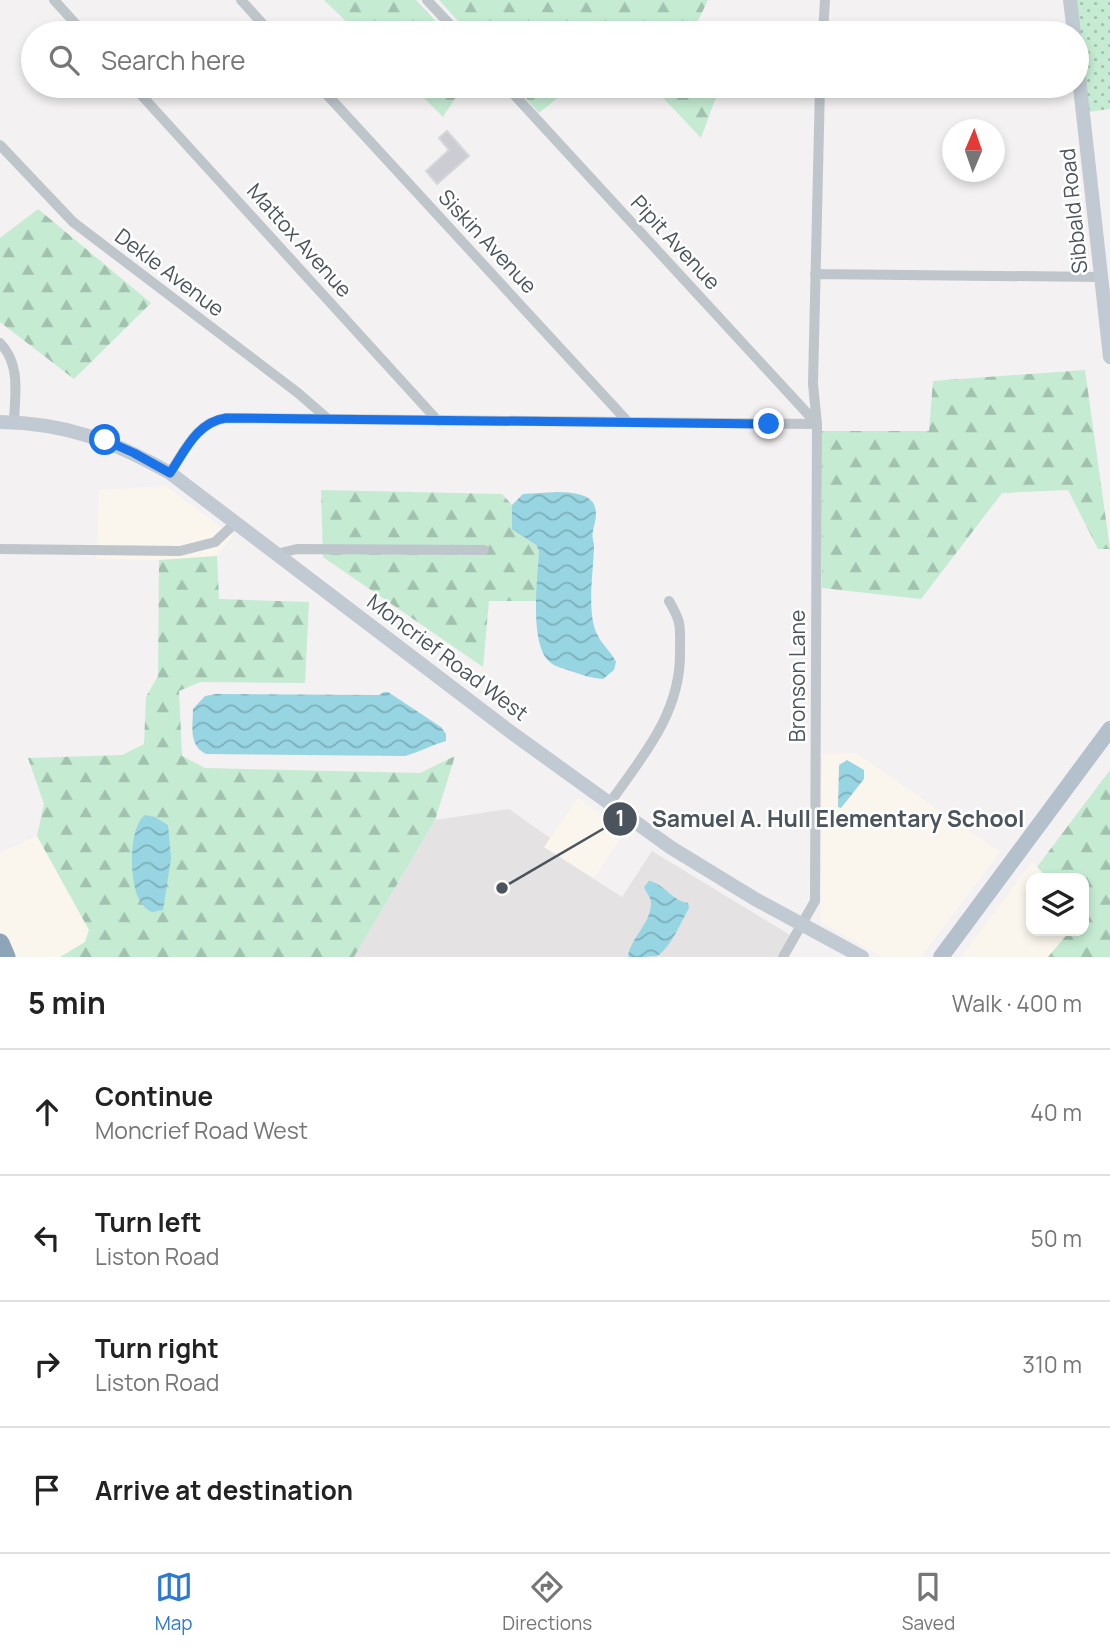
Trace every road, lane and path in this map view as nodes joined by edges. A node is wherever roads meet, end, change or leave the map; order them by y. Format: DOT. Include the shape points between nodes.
graph roads {
  1 [pos="54,0"];
  2 [pos="241,0"];
  3 [pos="428,0"];
  4 [pos="825,0"];
  5 [pos="1070,0"];
  6 [pos="73,21"];
  7 [pos="260,21"];
  8 [pos="447,21"];
  9 [pos="824,21"];
  10 [pos="1073,21"];
  11 [pos="144,98"];
  12 [pos="330,98"];
  13 [pos="517,98"];
  14 [pos="820,98"];
  15 [pos="1082,98"];
  16 [pos="0,145"];
  17 [pos="815,274"];
  18 [pos="1106,277"];
  19 [pos="0,343"];
  20 [pos="1110,358"];
  21 [pos="328,419"];
  22 [pos="439,421"];
  23 [pos="7,422"];
  24 [pos="628,422"];
  25 [pos="817,424"];
  26 [pos="170,473"];
  27 [pos="234,523"];
  28 [pos="0,549"];
  29 [pos="484,550"];
  30 [pos="276,554"];
  31 [pos="669,601"];
  32 [pos="1110,729"];
  33 [pos="609,804"];
  34 [pos="802,925"];
  35 [pos="0,943"];
  36 [pos="6,957"];
  37 [pos="783,957"];
  38 [pos="862,957"];
  39 [pos="940,957"];
  1 -- 6 [label="street"];
  2 -- 7 [label="street"];
  3 -- 8 [label="street"];
  4 -- 9 [label="street"];
  5 -- 10 [label="main road"];
  11 -- 22 [label="street, Mattox Avenue"];
  12 -- 24 [label="street, Siskin Avenue"];
  13 -- 25 [label="street, Pipit Avenue"];
  14 -- 17 [label="street, Bronson Lane"];
  15 -- 18 [label="main road, Sibbald Road"];
  16 -- 21 [label="street, Dekle Avenue" via="74,222"];
  17 -- 18 [label="street"];
  17 -- 25 [label="street, Bronson Lane"];
  18 -- 20 [label="main road, Sibbald Road"];
  19 -- 23 [label="street" via="14,365"];
  21 -- 22 [label="street"];
  21 -- 26 [label="street" via="216,419 196,433"];
  22 -- 24 [label="street"];
  23 -- 26 [label="main road, Moncrief Road West" via="45,425 105,440"];
  24 -- 25 [label="street"];
  25 -- 34 [label="street, Bronson Lane" via="816,901"];
  26 -- 27 [label="main road, Moncrief Road West"];
  27 -- 28 [label="street" via="215,542 180,551"];
  27 -- 30 [label="main road, Moncrief Road West"];
  29 -- 30 [label="street" via="297,549"];
  30 -- 33 [label="main road, Moncrief Road West"];
  31 -- 33 [label="street" via="680,620 676,691 652,744"];
  32 -- 39 [label="main road"];
  33 -- 34 [label="main road, Moncrief Road West" via="670,847"];
  34 -- 37 [label="street, Bronson Lane"];
  34 -- 38 [label="main road, Moncrief Road West"];
  35 -- 36 [label="highway"];
}
